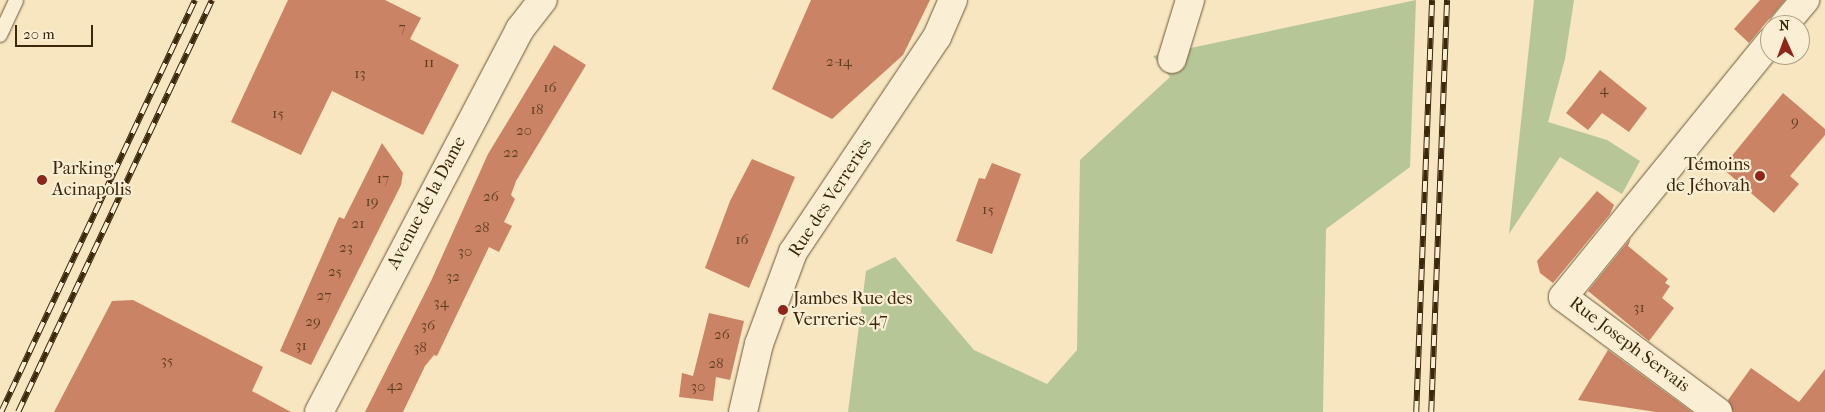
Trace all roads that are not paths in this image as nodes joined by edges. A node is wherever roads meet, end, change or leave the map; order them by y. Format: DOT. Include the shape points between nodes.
graph roads {
  1 [pos="16,0"];
  2 [pos="543,0"];
  3 [pos="953,0"];
  4 [pos="1190,0"];
  5 [pos="1804,0"];
  6 [pos="1792,15"];
  7 [pos="0,35"];
  8 [pos="1760,54"];
  9 [pos="1172,58"];
  10 [pos="319,412"];
  11 [pos="743,412"];
  12 [pos="1718,412"];
  1 -- 7 [label="lane"];
  2 -- 10 [label="street, Avenue de la Dame" via="520,29"];
  3 -- 11 [label="street, Rue des Verreries" via="937,36 793,252 759,344"];
  4 -- 9 [label="street"];
  5 -- 6 [label="street"];
  8 -- 12 [label="street, Rue Joseph Servais" via="1563,296"];
}
